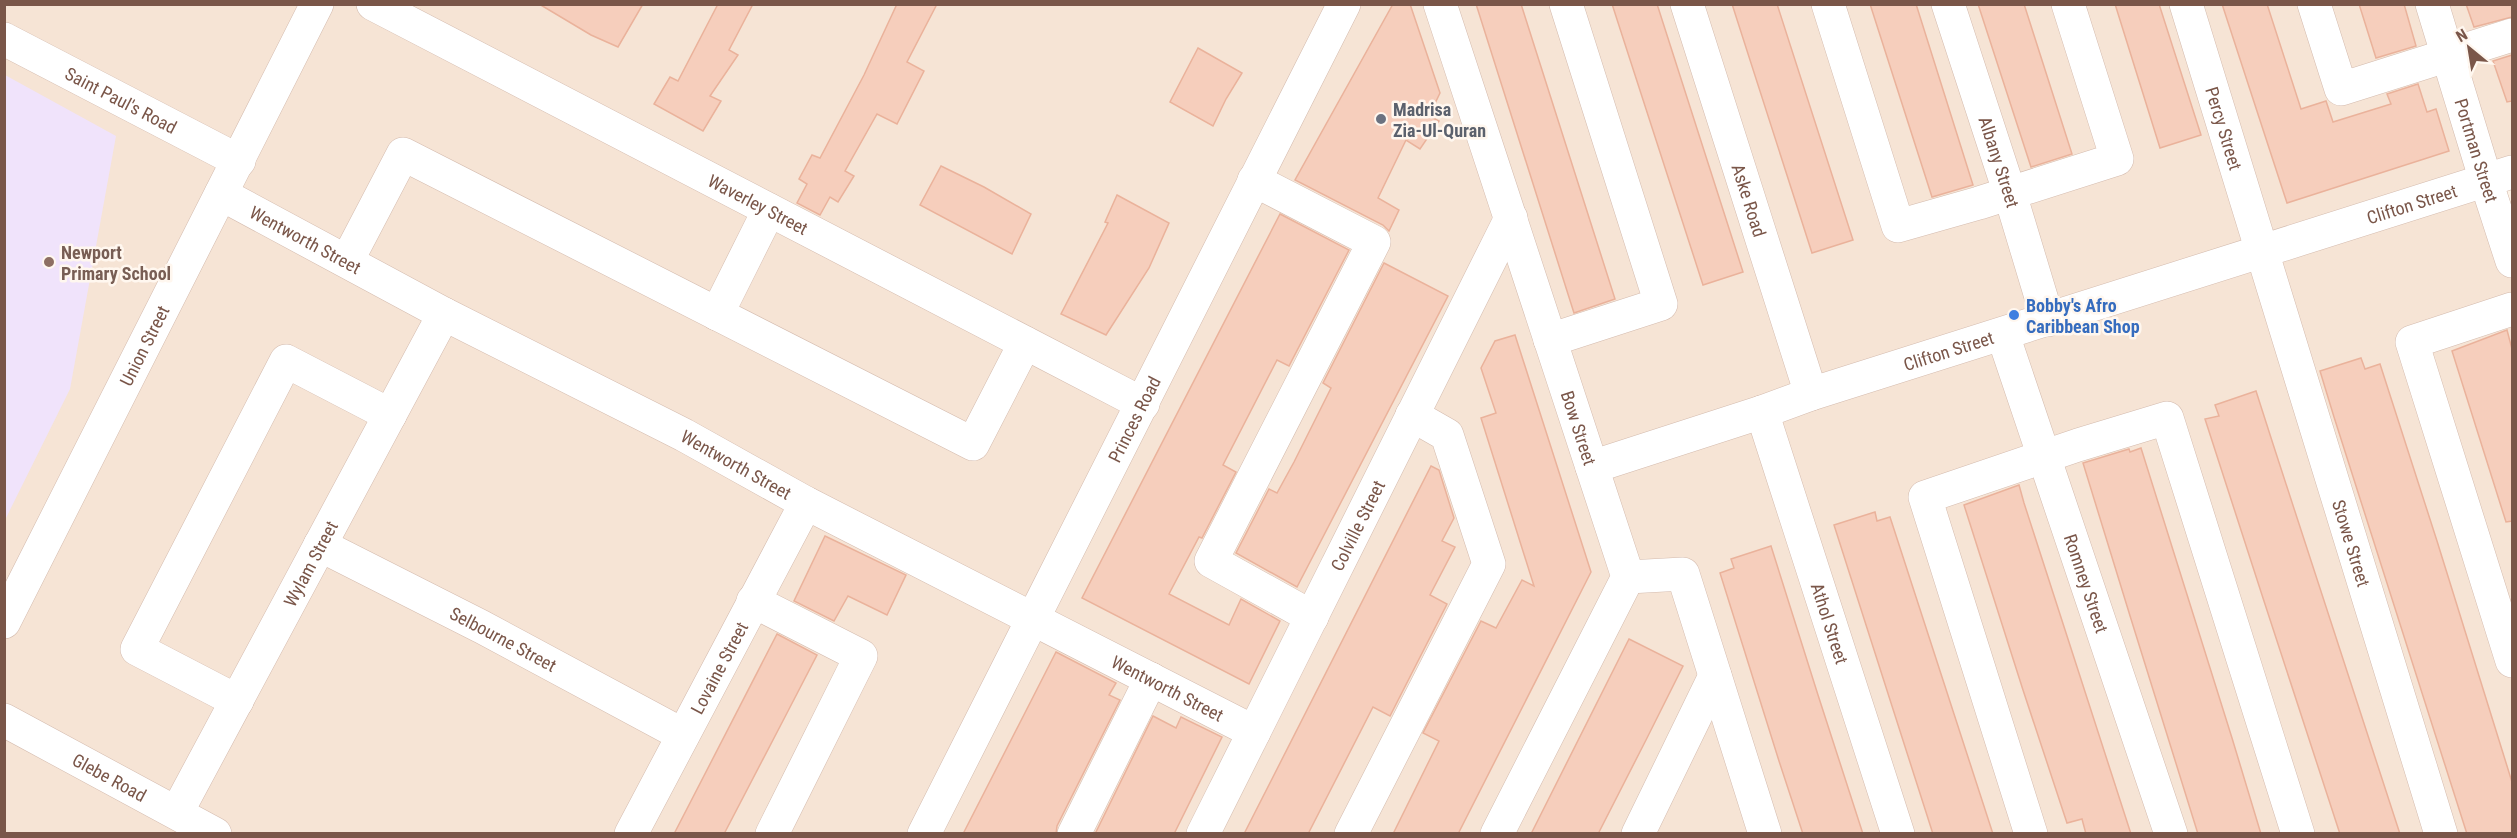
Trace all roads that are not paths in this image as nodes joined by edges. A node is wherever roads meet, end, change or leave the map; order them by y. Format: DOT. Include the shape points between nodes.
graph roads {
  1 [pos="318,4"];
  2 [pos="373,4"];
  3 [pos="1344,4"];
  4 [pos="1440,4"];
  5 [pos="1566,4"];
  6 [pos="1687,4"];
  7 [pos="1827,4"];
  8 [pos="1948,4"];
  9 [pos="2068,4"];
  10 [pos="2186,4"];
  11 [pos="2314,4"];
  12 [pos="2432,4"];
  13 [pos="2512,35"];
  14 [pos="4,39"];
  15 [pos="2448,56"];
  16 [pos="239,161"];
  17 [pos="2499,177"];
  18 [pos="1254,180"];
  19 [pos="221,194"];
  20 [pos="2010,194"];
  21 [pos="769,210"];
  22 [pos="1511,218"];
  23 [pos="2261,253"];
  24 [pos="347,261"];
  25 [pos="2512,261"];
  26 [pos="2512,309"];
  27 [pos="444,314"];
  28 [pos="717,314"];
  29 [pos="2048,320"];
  30 [pos="2003,335"];
  31 [pos="1550,340"];
  32 [pos="1025,343"];
  33 [pos="1811,394"];
  34 [pos="1143,404"];
  35 [pos="1762,412"];
  36 [pos="390,415"];
  37 [pos="1412,415"];
  38 [pos="2044,457"];
  39 [pos="1592,467"];
  40 [pos="806,503"];
  41 [pos="320,545"];
  42 [pos="1628,577"];
  43 [pos="753,601"];
  44 [pos="1032,617"];
  45 [pos="1312,617"];
  46 [pos="4,622"];
  47 [pos="2512,661"];
  48 [pos="1715,676"];
  49 [pos="1151,679"];
  50 [pos="237,700"];
  51 [pos="4,720"];
  52 [pos="1254,732"];
  53 [pos="683,735"];
  54 [pos="192,825"];
  55 [pos="631,834"];
  56 [pos="772,834"];
  57 [pos="924,834"];
  58 [pos="1074,834"];
  59 [pos="1203,834"];
  60 [pos="1351,834"];
  61 [pos="1497,834"];
  62 [pos="1638,834"];
  63 [pos="1765,834"];
  64 [pos="1898,834"];
  65 [pos="2031,834"];
  66 [pos="2171,834"];
  67 [pos="2298,834"];
  68 [pos="2441,834"];
  1 -- 16 [label="street, Union Street"];
  2 -- 21 [label="street, Waverley Street"];
  3 -- 18 [label="street, Princes Road"];
  4 -- 22 [label="street, Bow Street"];
  5 -- 31 [label="street" via="1661,304"];
  6 -- 33 [label="street, Aske Road"];
  7 -- 20 [label="street" via="1898,226"];
  8 -- 20 [label="street, Albany Street"];
  9 -- 20 [label="street" via="2117,159"];
  10 -- 23 [label="street, Percy Street"];
  11 -- 15 [label="street" via="2342,89"];
  12 -- 15 [label="street, Portman Street"];
  13 -- 15 [label="street"];
  14 -- 16 [label="street, Saint Paul's Road"];
  15 -- 17 [label="street, Portman Street"];
  16 -- 19 [label="street, Union Street"];
  17 -- 23 [label="street, Clifton Street"];
  17 -- 25 [label="street, Portman Street"];
  18 -- 34 [label="street, Princes Road"];
  18 -- 45 [label="street" via="1374,242 1211,561"];
  19 -- 24 [label="street, Wentworth Street"];
  19 -- 46 [label="street, Union Street"];
  20 -- 29 [label="street, Albany Street"];
  21 -- 28 [label="street"];
  21 -- 32 [label="street, Waverley Street"];
  22 -- 31 [label="street, Bow Street"];
  22 -- 37 [label="street, Colville Street"];
  23 -- 29 [label="street, Clifton Street"];
  23 -- 68 [label="street, Stowe Street"];
  24 -- 27 [label="street, Wentworth Street"];
  24 -- 28 [label="street" via="403,154"];
  26 -- 47 [label="street" via="2412,342"];
  27 -- 36 [label="street, Wylam Street"];
  27 -- 40 [label="street, Wentworth Street" via="684,435"];
  28 -- 32 [label="street" via="973,444"];
  29 -- 30 [label="street, Clifton Street"];
  30 -- 33 [label="street, Clifton Street"];
  30 -- 38 [label="street, Romney Street"];
  31 -- 39 [label="street, Bow Street"];
  32 -- 34 [label="street, Waverley Street"];
  33 -- 35 [label="street, Clifton Street"];
  34 -- 44 [label="street, Princes Road"];
  35 -- 39 [label="street, Clifton Street"];
  35 -- 64 [label="street, Athol Street"];
  36 -- 41 [label="street, Wylam Street"];
  36 -- 50 [label="street" via="285,361 136,649"];
  37 -- 45 [label="street, Colville Street"];
  37 -- 60 [label="street" via="1447,435 1489,564"];
  38 -- 65 [label="street" via="1925,497"];
  38 -- 66 [label="street, Romney Street"];
  38 -- 67 [label="street" via="2167,418"];
  39 -- 42 [label="street, Bow Street"];
  40 -- 43 [label="street, Lovaine Street"];
  40 -- 44 [label="street, Wentworth Street"];
  41 -- 50 [label="street, Wylam Street"];
  41 -- 53 [label="street, Selbourne Street"];
  42 -- 48 [label="street" via="1683,574"];
  42 -- 61 [label="street"];
  43 -- 53 [label="street, Lovaine Street"];
  43 -- 56 [label="street" via="861,656"];
  44 -- 49 [label="street, Wentworth Street"];
  44 -- 57 [label="street, Princes Road"];
  45 -- 52 [label="street, Colville Street"];
  48 -- 62 [label="street"];
  48 -- 63 [label="street"];
  49 -- 52 [label="street, Wentworth Street"];
  49 -- 58 [label="street"];
  50 -- 54 [label="street, Wylam Street"];
  51 -- 54 [label="street, Glebe Road"];
  52 -- 59 [label="street, Colville Street"];
  53 -- 55 [label="street, Lovaine Street"];
}
